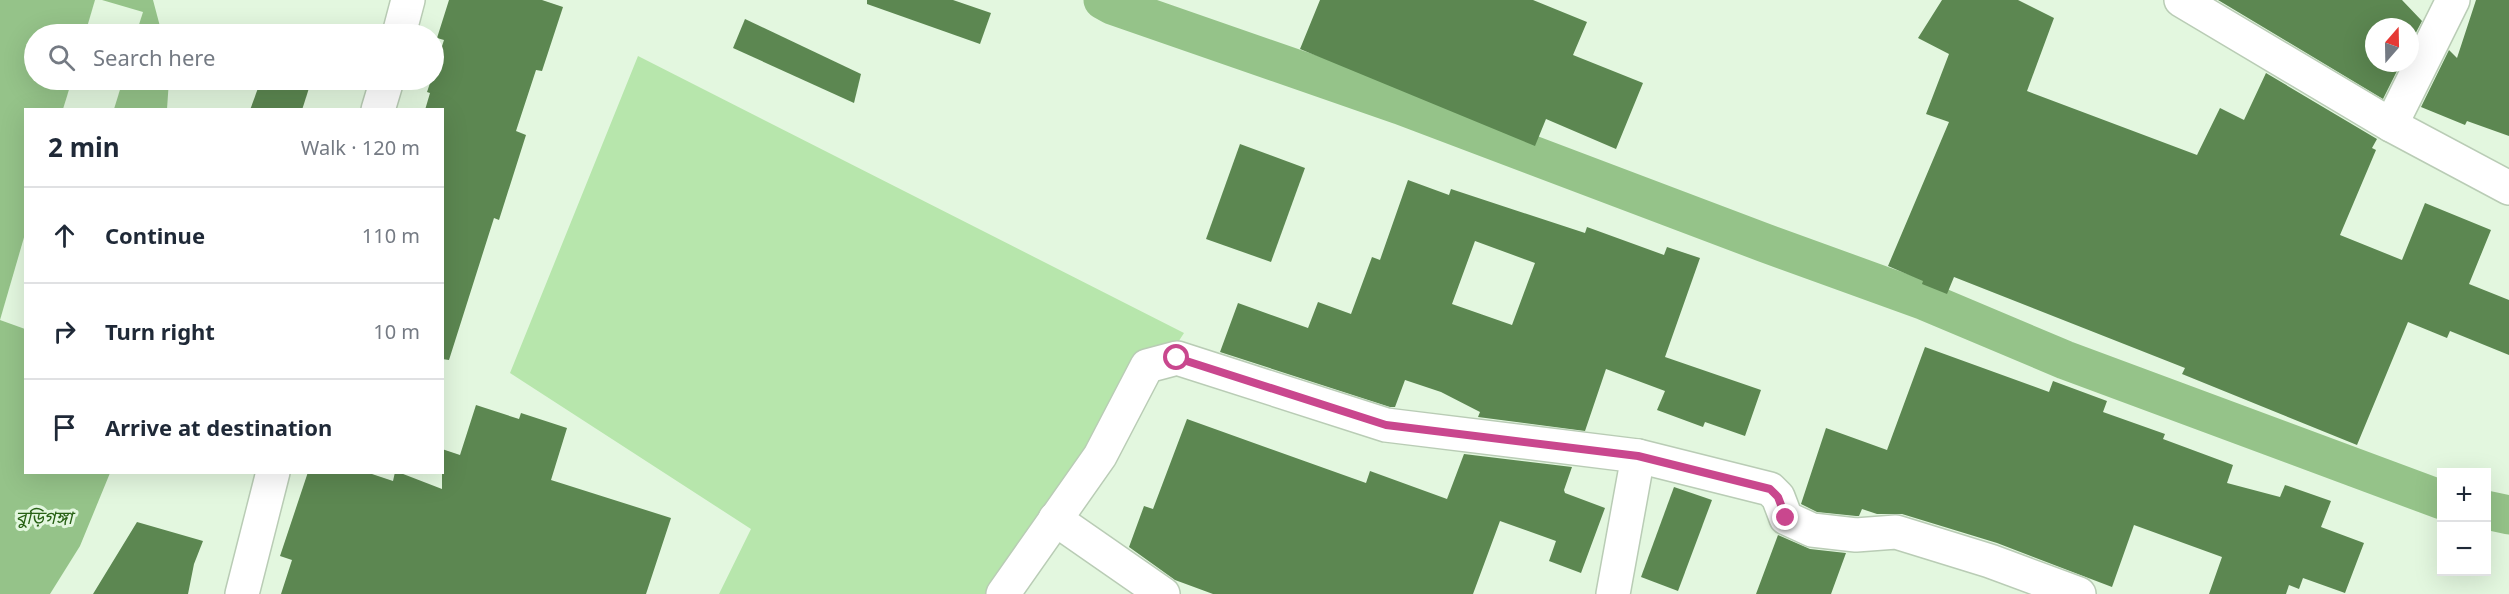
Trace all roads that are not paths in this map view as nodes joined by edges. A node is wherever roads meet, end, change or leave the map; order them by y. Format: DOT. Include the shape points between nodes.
graph roads {
  1 [pos="408,0"];
  2 [pos="2181,0"];
  3 [pos="2453,0"];
  4 [pos="402,24"];
  5 [pos="384,90"];
  6 [pos="379,108"];
  7 [pos="2391,125"];
  8 [pos="2509,188"];
  9 [pos="1638,456"];
  10 [pos="272,474"];
  11 [pos="1055,519"];
  12 [pos="242,594"];
  13 [pos="1003,594"];
  14 [pos="1163,594"];
  15 [pos="1613,594"];
  16 [pos="2079,594"];
  1 -- 4 [label="main road"];
  2 -- 7 [label="main road"];
  3 -- 7 [label="main road"];
  5 -- 6 [label="main road"];
  7 -- 8 [label="main road"];
  9 -- 11 [label="main road" via="1386,425 1177,358 1147,366 1100,456"];
  9 -- 15 [label="main road"];
  9 -- 16 [label="main road" via="1770,489 1778,497 1786,518 1812,530 1856,536 1896,532"];
  10 -- 12 [label="main road"];
  11 -- 13 [label="main road"];
  11 -- 14 [label="main road"];
}
